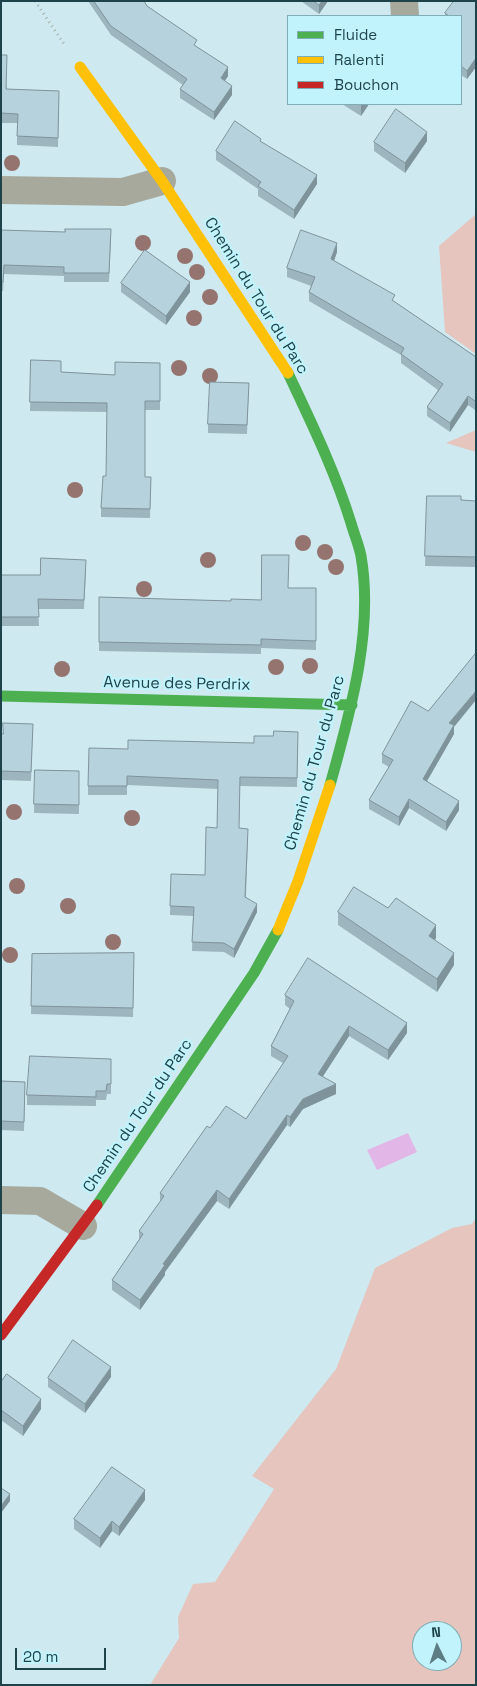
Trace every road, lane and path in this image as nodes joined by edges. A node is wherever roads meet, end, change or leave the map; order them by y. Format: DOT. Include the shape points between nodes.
graph roads {
  1 [pos="35,1"];
  2 [pos="404,1"];
  3 [pos="405,15"];
  4 [pos="80,67"];
  5 [pos="162,182"];
  6 [pos="1,190"];
  7 [pos="1,696"];
  8 [pos="352,705"];
  9 [pos="1,1200"];
  10 [pos="83,1226"];
  11 [pos="1,1336"];
  1 -- 4 [label="path"];
  2 -- 3 [label="street"];
  4 -- 5 [label="street, Chemin du Tour du Parc"];
  5 -- 6 [label="street" via="123,192"];
  5 -- 8 [label="street, Chemin du Tour du Parc" via="286,369 345,503 361,556 365,612"];
  7 -- 8 [label="street, Avenue des Perdrix"];
  8 -- 10 [label="street, Chemin du Tour du Parc" via="324,804 279,929 254,973"];
  9 -- 10 [label="street" via="40,1201"];
  10 -- 11 [label="street, Chemin du Tour du Parc"];
}
